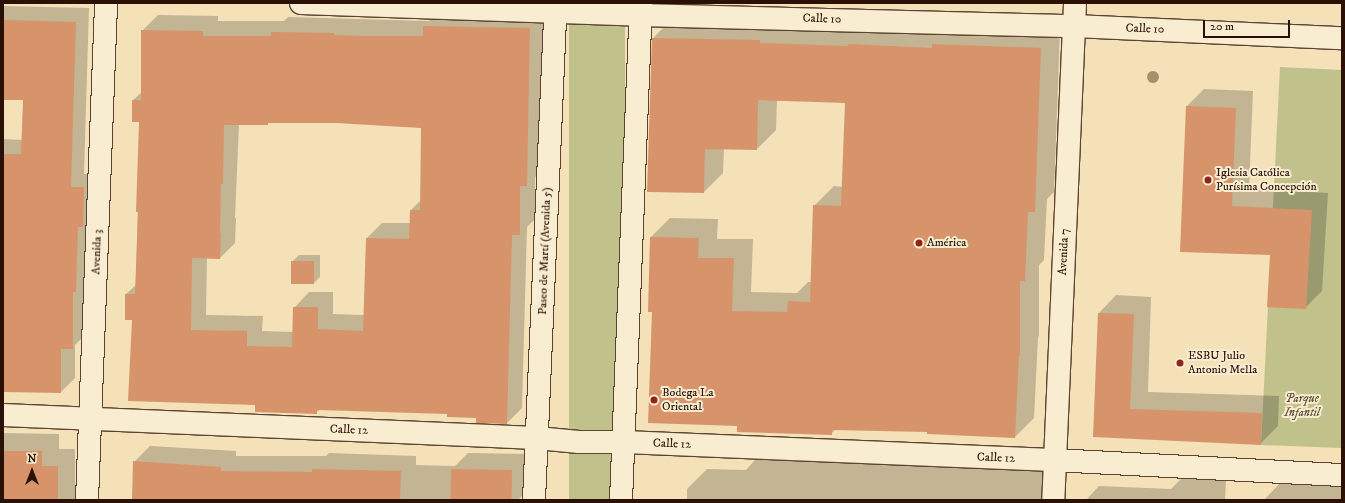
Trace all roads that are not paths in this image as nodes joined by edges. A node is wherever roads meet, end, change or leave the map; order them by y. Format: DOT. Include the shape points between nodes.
graph roads {
  1 [pos="106,3"];
  2 [pos="301,3"];
  3 [pos="1075,3"];
  4 [pos="555,7"];
  5 [pos="640,9"];
  6 [pos="1074,26"];
  7 [pos="1342,38"];
  8 [pos="3,415"];
  9 [pos="90,418"];
  10 [pos="537,438"];
  11 [pos="623,442"];
  12 [pos="1054,460"];
  13 [pos="1342,475"];
  14 [pos="87,500"];
  15 [pos="534,500"];
  16 [pos="621,500"];
  17 [pos="1052,500"];
  1 -- 9 [label="street, Avenida 3"];
  2 -- 4 [label="street, Calle 10"];
  3 -- 6 [label="street, Avenida 7"];
  4 -- 5 [label="street, Calle 10"];
  4 -- 10 [label="street, Paseo de Martí (Avenida 5)"];
  5 -- 6 [label="street, Calle 10"];
  5 -- 11 [label="street"];
  6 -- 7 [label="street, Calle 10"];
  6 -- 12 [label="street, Avenida 7"];
  8 -- 9 [label="street, Calle 12"];
  9 -- 10 [label="street, Calle 12"];
  9 -- 14 [label="street, Avenida 3"];
  10 -- 11 [label="street, Calle 12" via="579,442"];
  10 -- 15 [label="street, Paseo de Martí (Avenida 5)"];
  11 -- 12 [label="street, Calle 12"];
  11 -- 16 [label="street"];
  12 -- 13 [label="street, Calle 12"];
  12 -- 17 [label="street, Avenida 7"];
}
